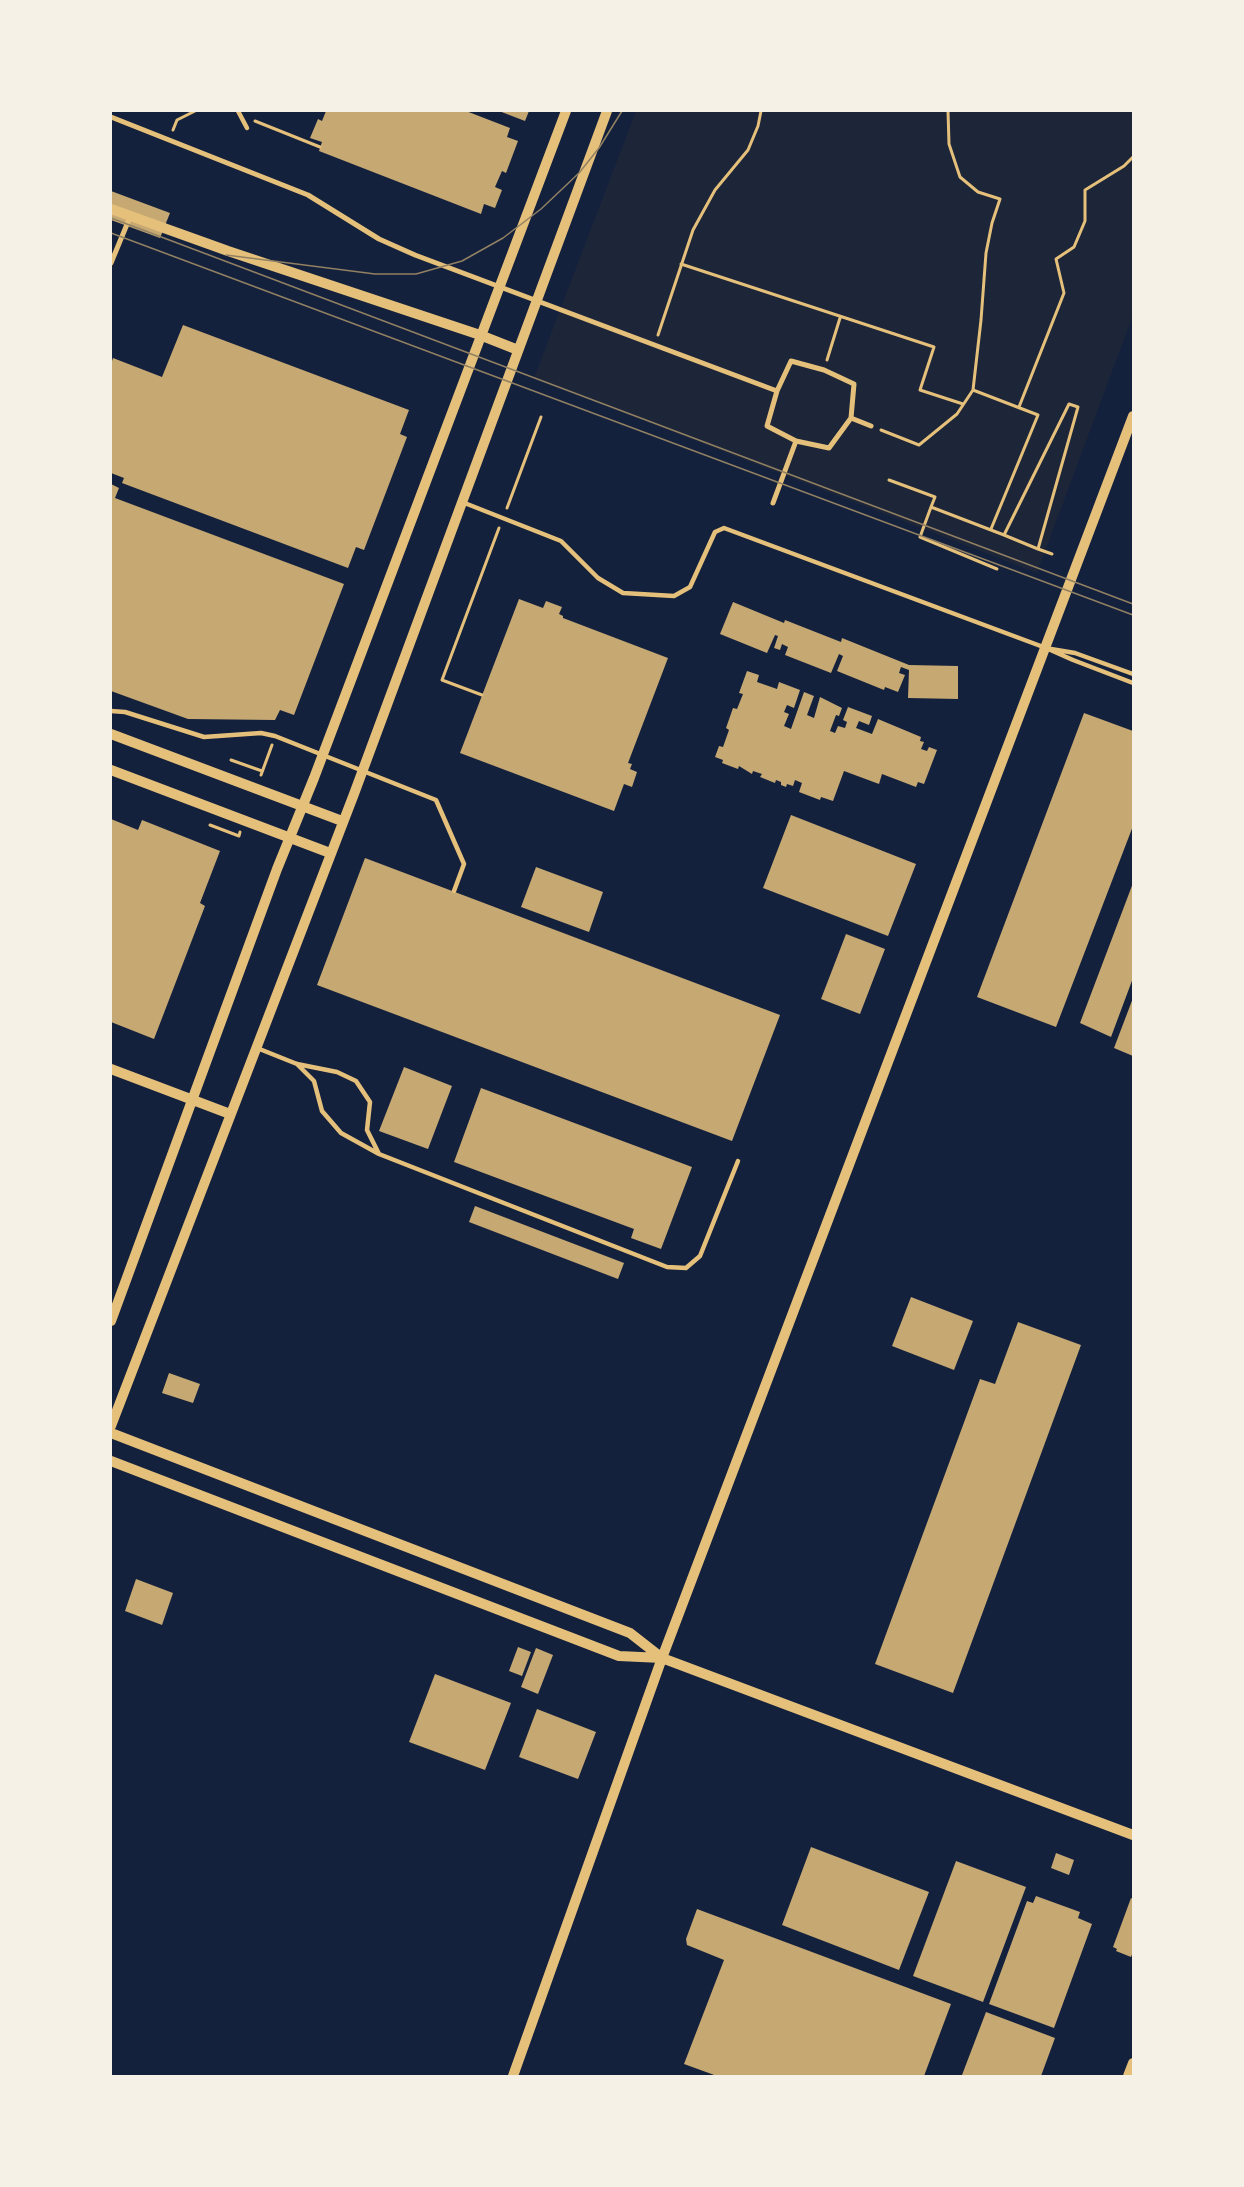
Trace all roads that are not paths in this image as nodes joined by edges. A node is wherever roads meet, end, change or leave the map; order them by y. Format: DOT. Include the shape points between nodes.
graph roads {
  1 [pos="238,111"];
  2 [pos="566,111"];
  3 [pos="607,111"];
  4 [pos="111,117"];
  5 [pos="247,128"];
  6 [pos="111,209"];
  7 [pos="130,217"];
  8 [pos="111,263"];
  9 [pos="480,335"];
  10 [pos="519,350"];
  11 [pos="777,391"];
  12 [pos="1133,416"];
  13 [pos="850,418"];
  14 [pos="871,426"];
  15 [pos="796,441"];
  16 [pos="462,502"];
  17 [pos="773,503"];
  18 [pos="1046,648"];
  19 [pos="1133,674"];
  20 [pos="1133,683"];
  21 [pos="111,711"];
  22 [pos="111,734"];
  23 [pos="111,770"];
  24 [pos="303,806"];
  25 [pos="342,821"];
  26 [pos="290,838"];
  27 [pos="330,853"];
  28 [pos="454,891"];
  29 [pos="255,1047"];
  30 [pos="297,1064"];
  31 [pos="111,1069"];
  32 [pos="194,1100"];
  33 [pos="230,1114"];
  34 [pos="380,1154"];
  35 [pos="738,1161"];
  36 [pos="111,1321"];
  37 [pos="111,1426"];
  38 [pos="111,1433"];
  39 [pos="111,1461"];
  40 [pos="662,1658"];
  41 [pos="1133,1835"];
  42 [pos="1133,2062"];
  43 [pos="513,2076"];
  44 [pos="1128,2076"];
  1 -- 5 [label="lane"];
  2 -- 9 [label="street"];
  3 -- 10 [label="street"];
  4 -- 11 [label="street" via="308,195 379,239 415,255"];
  6 -- 7 [label="street"];
  7 -- 8 [label="street"];
  7 -- 9 [label="street"];
  9 -- 10 [label="street"];
  9 -- 24 [label="street"];
  10 -- 16 [label="street"];
  11 -- 13 [label="street" via="791,361 824,370 854,384"];
  11 -- 15 [label="street" via="767,426"];
  12 -- 18 [label="street"];
  13 -- 14 [label="street"];
  13 -- 15 [label="street" via="830,448"];
  15 -- 17 [label="street"];
  16 -- 18 [label="lane" via="561,541 598,578 623,593 674,596 690,587 715,532 724,528"];
  16 -- 25 [label="street"];
  18 -- 19 [label="lane" via="1076,653"];
  18 -- 20 [label="lane"];
  18 -- 40 [label="street"];
  21 -- 28 [label="lane" via="204,737 261,733 275,736 436,800 464,864"];
  22 -- 24 [label="street"];
  23 -- 26 [label="street"];
  24 -- 25 [label="street"];
  24 -- 26 [label="street"];
  25 -- 27 [label="street"];
  26 -- 27 [label="street"];
  26 -- 32 [label="street"];
  27 -- 29 [label="street"];
  29 -- 30 [label="lane"];
  29 -- 33 [label="street"];
  30 -- 34 [label="lane" via="314,1081 322,1111 341,1133"];
  30 -- 34 [label="lane" via="337,1072 357,1081 370,1102 367,1130"];
  31 -- 32 [label="street"];
  32 -- 33 [label="street"];
  32 -- 36 [label="street"];
  33 -- 37 [label="street"];
  34 -- 35 [label="lane" via="667,1267 686,1268 700,1256"];
  38 -- 40 [label="street" via="630,1633"];
  39 -- 40 [label="street" via="619,1656"];
  40 -- 41 [label="street"];
  40 -- 43 [label="street"];
  42 -- 44 [label="street"];
}
